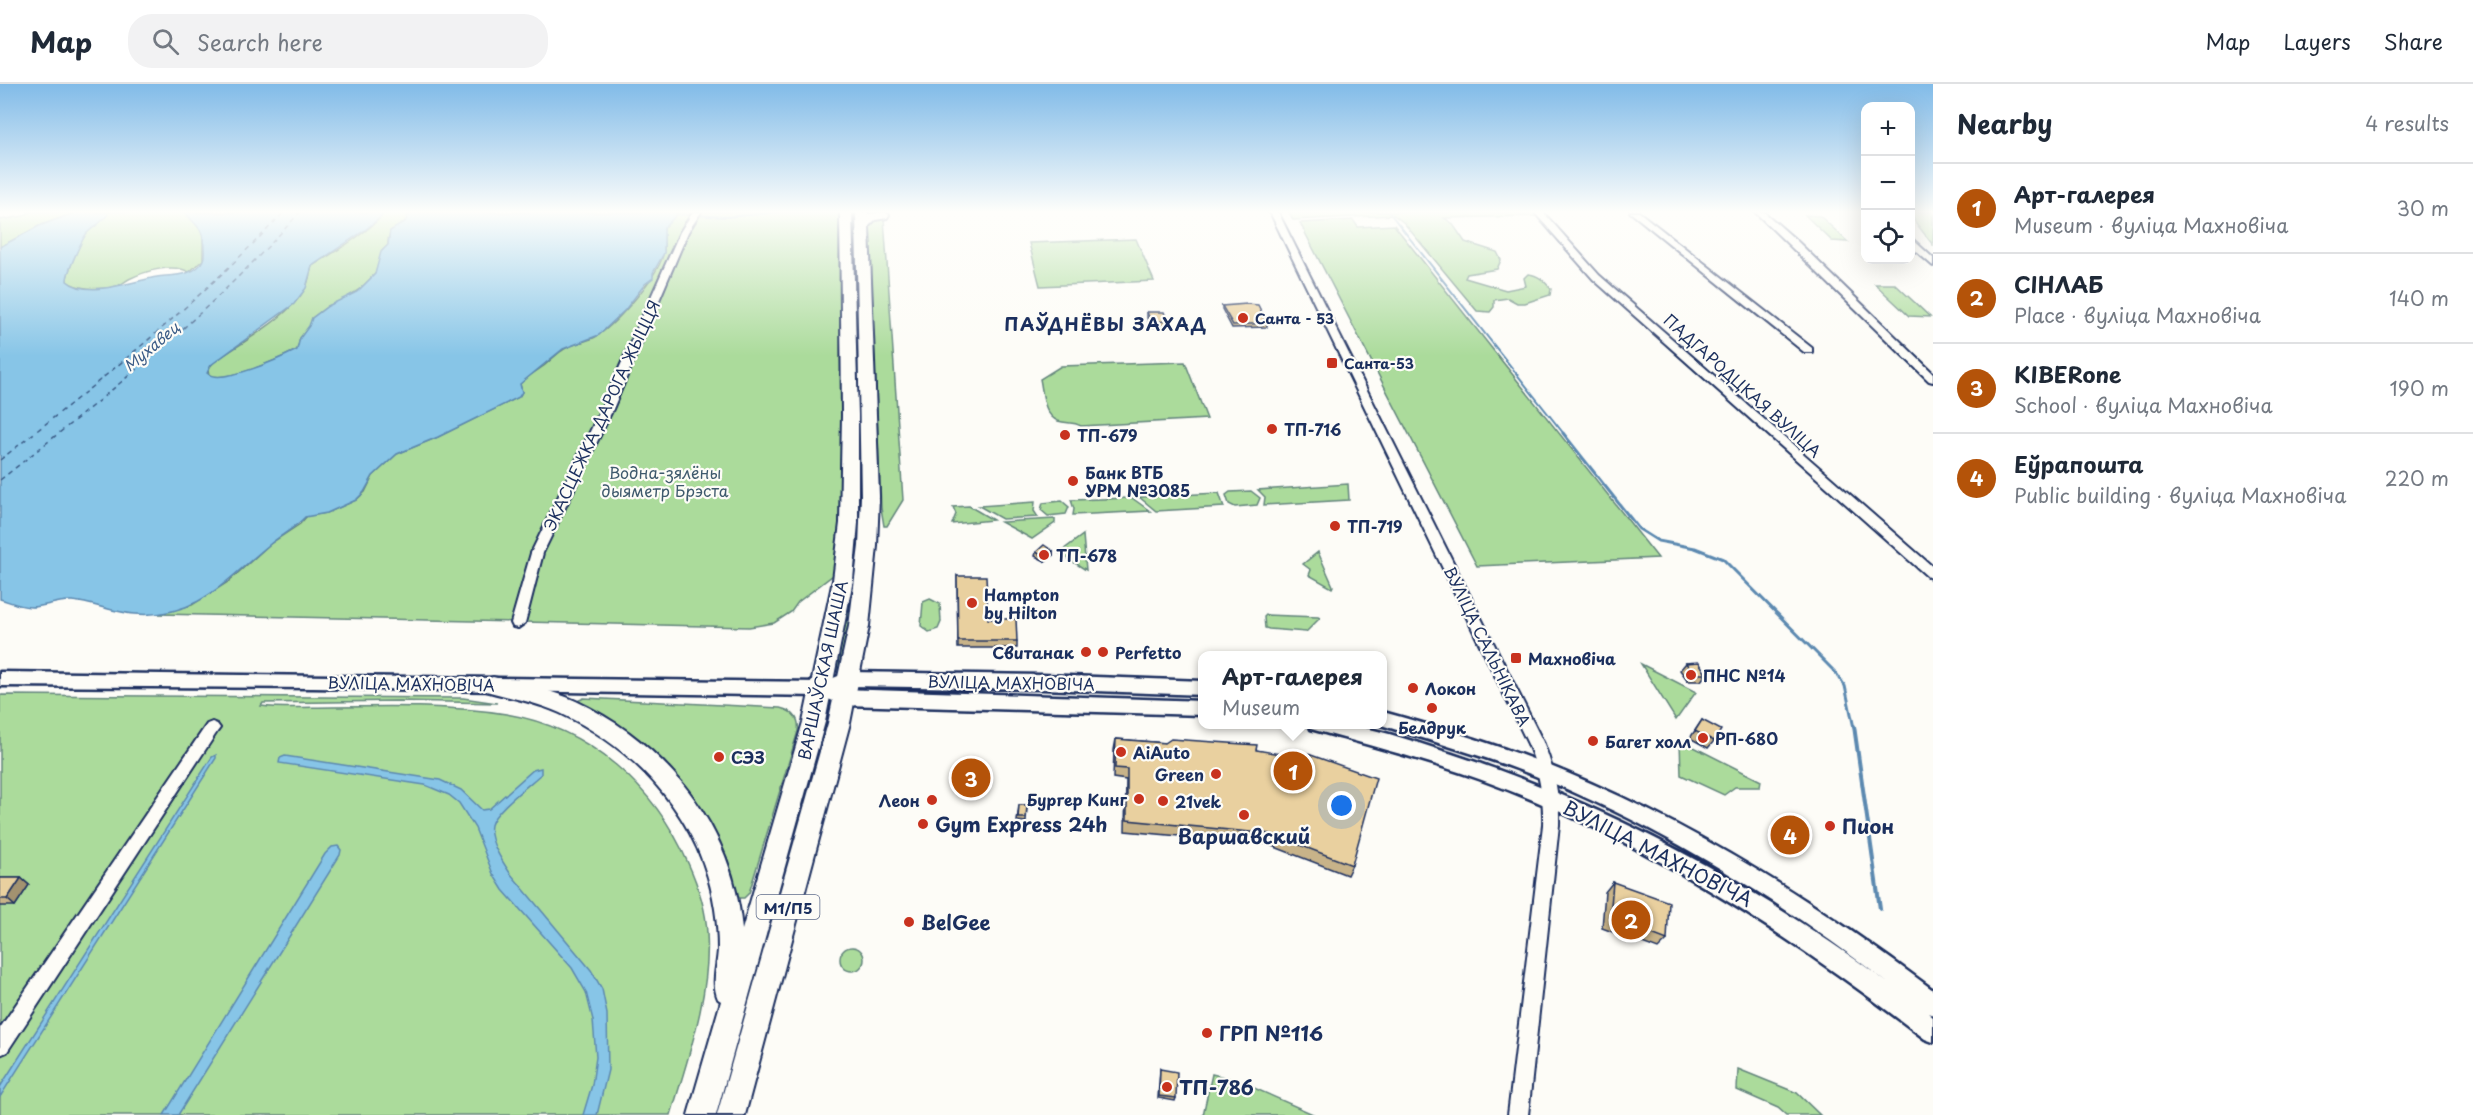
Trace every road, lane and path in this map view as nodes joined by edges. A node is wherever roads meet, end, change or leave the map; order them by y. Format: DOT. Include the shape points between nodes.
graph roads {
  1 [pos="672,260"];
  2 [pos="850,260"];
  3 [pos="861,260"];
  4 [pos="1298,260"];
  5 [pos="1580,260"];
  6 [pos="1695,260"];
  7 [pos="1809,260"];
  8 [pos="1919,260"];
  9 [pos="1933,273"];
  10 [pos="1808,350"];
  11 [pos="1933,379"];
  12 [pos="859,389"];
  13 [pos="859,415"];
  14 [pos="1933,574"];
  15 [pos="518,623"];
  16 [pos="0,679"];
  17 [pos="493,685"];
  18 [pos="1198,688"];
  19 [pos="838,689"];
  20 [pos="1198,708"];
  21 [pos="1387,719"];
  22 [pos="212,728"];
  23 [pos="1337,729"];
  24 [pos="1546,772"];
  25 [pos="1550,798"];
  26 [pos="1933,1004"];
  27 [pos="1933,1031"];
  28 [pos="0,1045"];
  29 [pos="718,1110"];
  30 [pos="1518,1115"];
  1 -- 15 [label="street, ЭКАСЦЕЖКА ДАРОГА ЖЫЦЦЯ" via="607,409 537,553"];
  2 -- 12 [label="highway, ВАРШАЎСКАЯ ШАША / М1/П5"];
  3 -- 12 [label="highway, ВАРШАЎСКАЯ ШАША / М1/П5"];
  4 -- 24 [label="street, ВУЛІЦА САЛЬНІКАВА" via="1536,744"];
  5 -- 14 [label="street, ПАДГАРОДЦКАЯ ВУЛІЦА"];
  6 -- 10 [label="street"];
  7 -- 11 [label="street"];
  8 -- 9 [label="street"];
  12 -- 13 [label="highway, ВАРШАЎСКАЯ ШАША / М1/П5"];
  13 -- 19 [label="highway, ВАРШАЎСКАЯ ШАША / М1/П5" via="841,589"];
  13 -- 19 [label="highway, ВАРШАЎСКАЯ ШАША / М1/П5" via="868,546 859,626"];
  16 -- 17 [label="main road, ВУЛІЦА МАХНОВІЧА"];
  17 -- 19 [label="main road, ВУЛІЦА МАХНОВІЧА"];
  17 -- 29 [label="highway" via="563,705 617,734 670,782 695,815 712,848 731,929"];
  18 -- 19 [label="main road, ВУЛІЦА МАХНОВІЧА" via="1042,682"];
  19 -- 20 [label="main road, ВУЛІЦА МАХНОВІЧА"];
  19 -- 29 [label="highway, ВАРШАЎСКАЯ ШАША / М1/П5"];
  21 -- 24 [label="main road, ВУЛІЦА МАХНОВІЧА"];
  22 -- 28 [label="street"];
  23 -- 25 [label="main road, ВУЛІЦА МАХНОВІЧА" via="1412,749"];
  24 -- 25 [label="street, ВУЛІЦА САЛЬНІКАВА"];
  24 -- 26 [label="main road, ВУЛІЦА МАХНОВІЧА" via="1650,820 1738,869 1838,933"];
  25 -- 27 [label="main road, ВУЛІЦА МАХНОВІЧА" via="1627,833 1755,904 1838,959"];
  25 -- 30 [label="street, ВУЛІЦА САЛЬНІКАВА" via="1551,825"];
}
